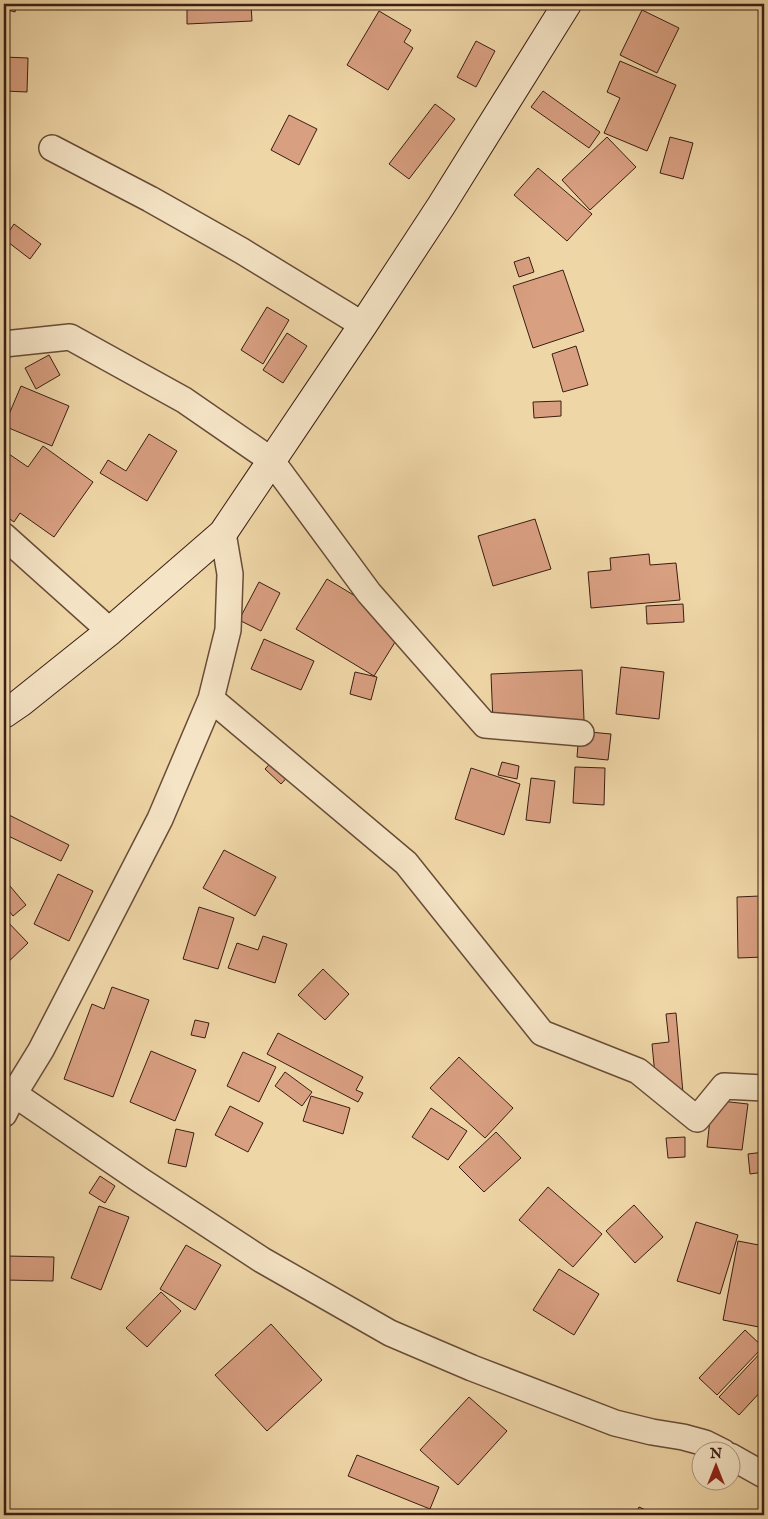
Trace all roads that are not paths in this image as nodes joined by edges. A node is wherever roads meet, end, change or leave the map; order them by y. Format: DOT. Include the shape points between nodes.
graph roads {
  1 [pos="568,4"];
  2 [pos="52,148"];
  3 [pos="363,325"];
  4 [pos="4,344"];
  5 [pos="271,460"];
  6 [pos="223,533"];
  7 [pos="4,536"];
  8 [pos="110,631"];
  9 [pos="211,699"];
  10 [pos="4,714"];
  11 [pos="581,733"];
  12 [pos="764,1088"];
  13 [pos="7,1098"];
  14 [pos="701,1442"];
  15 [pos="740,1462"];
  16 [pos="764,1475"];
  1 -- 3 [label="main road"];
  2 -- 3 [label="street" via="242,251"];
  3 -- 5 [label="main road"];
  4 -- 5 [label="street" via="70,337 184,400"];
  5 -- 6 [label="main road"];
  5 -- 11 [label="street" via="369,592 485,725"];
  6 -- 8 [label="main road"];
  6 -- 9 [label="street" via="230,574 228,630"];
  7 -- 8 [label="street"];
  8 -- 10 [label="main road"];
  9 -- 12 [label="street" via="406,863 542,1033 638,1071 697,1119 724,1086"];
  9 -- 13 [label="street" via="160,819 41,1050"];
  13 -- 14 [label="street" via="262,1260 390,1333 615,1423"];
  15 -- 16 [label="street"];
}
